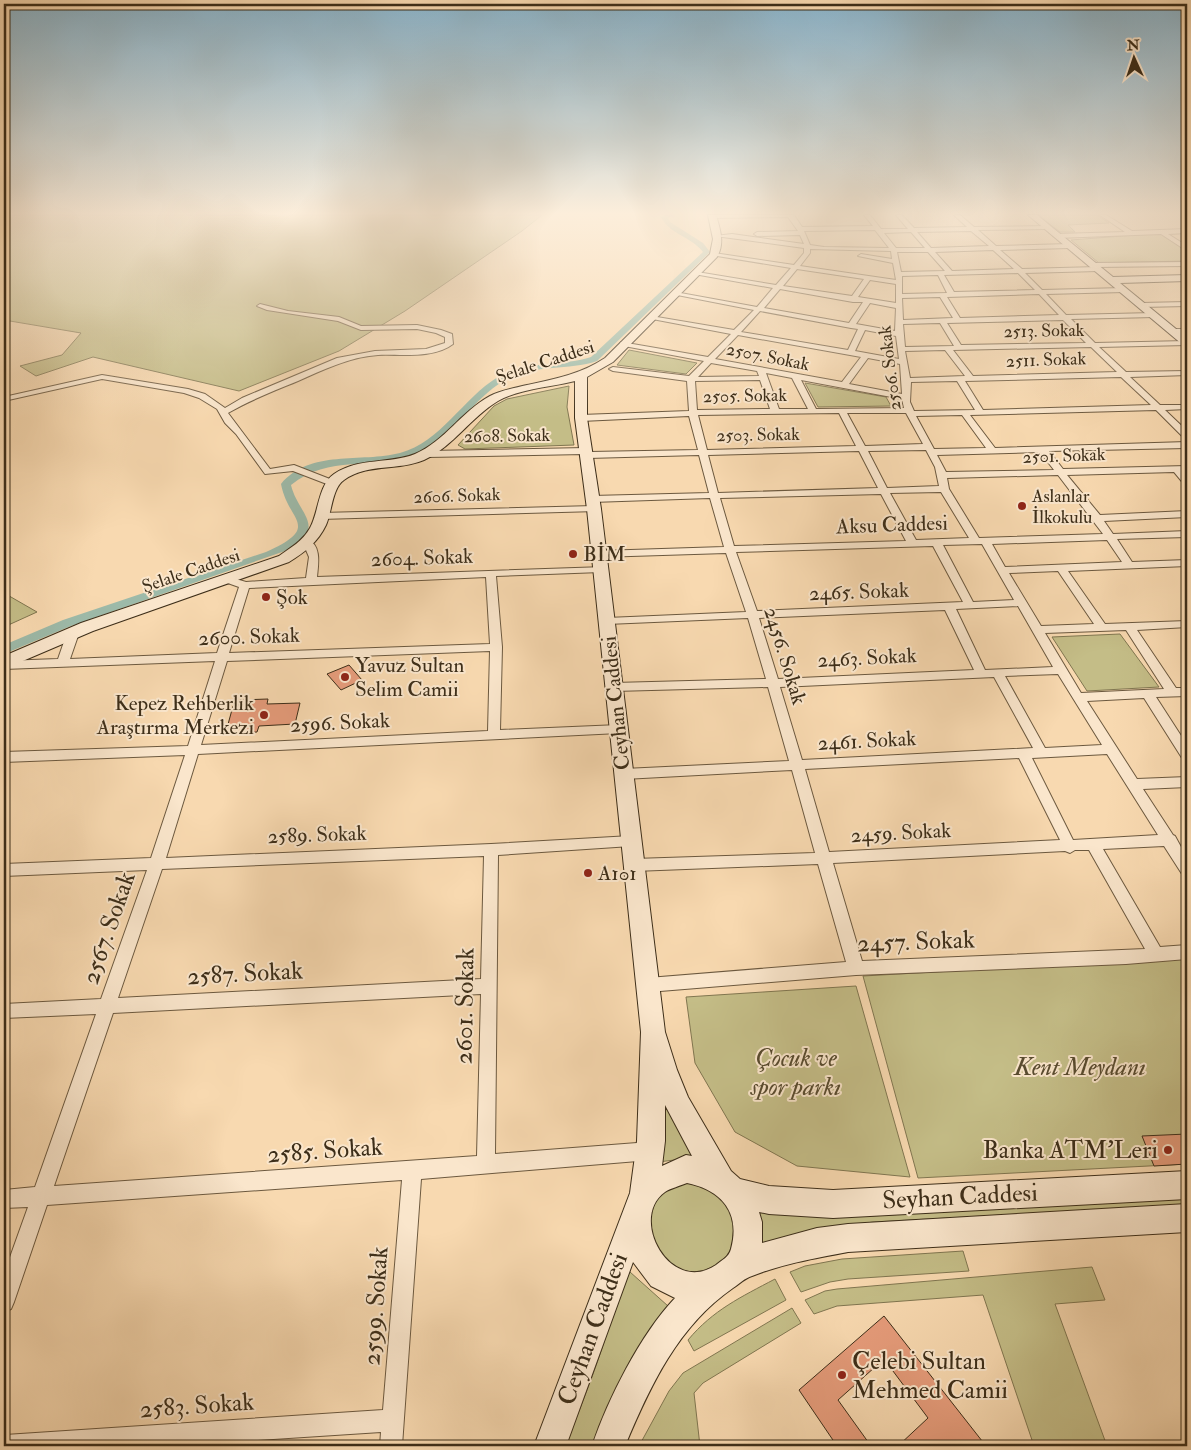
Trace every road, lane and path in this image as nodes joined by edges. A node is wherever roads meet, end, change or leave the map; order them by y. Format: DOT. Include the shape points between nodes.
graph roads {
  1 [pos="687,283"];
  2 [pos="752,283"];
  3 [pos="782,283"];
  4 [pos="864,283"];
  5 [pos="899,283"];
  6 [pos="945,283"];
  7 [pos="1031,283"];
  8 [pos="1114,283"];
  9 [pos="779,287"];
  10 [pos="1124,290"];
  11 [pos="1039,292"];
  12 [pos="675,294"];
  13 [pos="942,295"];
  14 [pos="952,295"];
  15 [pos="899,296"];
  16 [pos="853,300"];
  17 [pos="867,302"];
  18 [pos="1187,304"];
  19 [pos="1141,305"];
  20 [pos="260,306"];
  21 [pos="898,306"];
  22 [pos="758,310"];
  23 [pos="1154,315"];
  24 [pos="651,318"];
  25 [pos="1065,318"];
  26 [pos="942,321"];
  27 [pos="958,321"];
  28 [pos="900,322"];
  29 [pos="851,326"];
  30 [pos="862,328"];
  31 [pos="1173,331"];
  32 [pos="1187,331"];
  33 [pos="735,334"];
  34 [pos="899,334"];
  35 [pos="1187,343"];
  36 [pos="624,344"];
  37 [pos="1094,345"];
  38 [pos="960,348"];
  39 [pos="902,349"];
  40 [pos="948,350"];
  41 [pos="850,353"];
  42 [pos="866,356"];
  43 [pos="710,361"];
  44 [pos="903,362"];
  45 [pos="613,369"];
  46 [pos="1187,373"];
  47 [pos="581,374"];
  48 [pos="762,374"];
  49 [pos="1123,374"];
  50 [pos="796,378"];
  51 [pos="691,379"];
  52 [pos="960,379"];
  53 [pos="971,379"];
  54 [pos="906,380"];
  55 [pos="843,386"];
  56 [pos="906,397"];
  57 [pos="4,399"];
  58 [pos="1187,407"];
  59 [pos="1158,408"];
  60 [pos="842,410"];
  61 [pos="813,411"];
  62 [pos="224,412"];
  63 [pos="775,412"];
  64 [pos="910,412"];
  65 [pos="964,412"];
  66 [pos="980,412"];
  67 [pos="693,413"];
  68 [pos="581,418"];
  69 [pos="1185,432"];
  70 [pos="1187,445"];
  71 [pos="862,448"];
  72 [pos="930,449"];
  73 [pos="1042,449"];
  74 [pos="992,450"];
  75 [pos="702,452"];
  76 [pos="587,453"];
  77 [pos="428,454"];
  78 [pos="1187,468"];
  79 [pos="1176,469"];
  80 [pos="1061,472"];
  81 [pos="941,476"];
  82 [pos="1187,482"];
  83 [pos="332,483"];
  84 [pos="944,489"];
  85 [pos="884,490"];
  86 [pos="714,494"];
  87 [pos="593,504"];
  88 [pos="1187,514"];
  89 [pos="321,516"];
  90 [pos="1097,518"];
  91 [pos="1187,534"];
  92 [pos="1110,536"];
  93 [pos="981,541"];
  94 [pos="937,542"];
  95 [pos="308,543"];
  96 [pos="912,543"];
  97 [pos="730,550"];
  98 [pos="600,562"];
  99 [pos="1187,563"];
  100 [pos="1129,565"];
  101 [pos="1060,567"];
  102 [pos="1002,570"];
  103 [pos="490,574"];
  104 [pos="226,579"];
  105 [pos="311,581"];
  106 [pos="245,585"];
  107 [pos="1022,603"];
  108 [pos="970,606"];
  109 [pos="948,607"];
  110 [pos="753,615"];
  111 [pos="607,621"];
  112 [pos="1187,624"];
  113 [pos="1129,626"];
  114 [pos="1101,627"];
  115 [pos="1040,630"];
  116 [pos="72,633"];
  117 [pos="496,647"];
  118 [pos="220,658"];
  119 [pos="63,663"];
  120 [pos="4,664"];
  121 [pos="1061,670"];
  122 [pos="997,672"];
  123 [pos="981,673"];
  124 [pos="773,683"];
  125 [pos="614,687"];
  126 [pos="1172,692"];
  127 [pos="1187,692"];
  128 [pos="1148,693"];
  129 [pos="1078,697"];
  130 [pos="619,729"];
  131 [pos="494,735"];
  132 [pos="1111,748"];
  133 [pos="193,750"];
  134 [pos="1041,752"];
  135 [pos="1023,753"];
  136 [pos="1187,755"];
  137 [pos="4,757"];
  138 [pos="797,765"];
  139 [pos="624,774"];
  140 [pos="1187,782"];
  141 [pos="1133,784"];
  142 [pos="1170,840"];
  143 [pos="631,841"];
  144 [pos="1094,845"];
  145 [pos="1070,846"];
  146 [pos="491,850"];
  147 [pos="824,858"];
  148 [pos="157,862"];
  149 [pos="634,865"];
  150 [pos="4,870"];
  151 [pos="1187,870"];
  152 [pos="1187,952"];
  153 [pos="1156,954"];
  154 [pos="856,968"];
  155 [pos="648,985"];
  156 [pos="489,986"];
  157 [pos="108,1005"];
  158 [pos="4,1011"];
  159 [pos="653,1032"];
  160 [pos="650,1151"];
  161 [pos="486,1164"];
  162 [pos="412,1170"];
  163 [pos="726,1185"];
  164 [pos="1187,1185"];
  165 [pos="40,1196"];
  166 [pos="4,1199"];
  167 [pos="640,1203"];
  168 [pos="1187,1218"];
  169 [pos="740,1264"];
  170 [pos="709,1287"];
  171 [pos="4,1302"];
  172 [pos="393,1420"];
  173 [pos="5,1446"];
  174 [pos="392,1446"];
  175 [pos="550,1446"];
  176 [pos="608,1446"];
  1 -- 12 [label="street, Şelale Caddesi"];
  2 -- 9 [label="street"];
  3 -- 9 [label="street"];
  4 -- 16 [label="street"];
  5 -- 15 [label="street, 2506. Sokak"];
  6 -- 14 [label="street"];
  7 -- 11 [label="street"];
  8 -- 10 [label="street"];
  9 -- 16 [label="street"];
  9 -- 22 [label="street"];
  10 -- 11 [label="street"];
  10 -- 19 [label="street"];
  11 -- 14 [label="street"];
  11 -- 25 [label="street"];
  12 -- 22 [label="street"];
  12 -- 24 [label="street, Şelale Caddesi"];
  13 -- 14 [label="street"];
  13 -- 15 [label="street"];
  13 -- 27 [label="street"];
  15 -- 21 [label="street, 2506. Sokak"];
  16 -- 17 [label="street"];
  17 -- 21 [label="street"];
  17 -- 29 [label="street"];
  18 -- 19 [label="street"];
  19 -- 23 [label="street"];
  20 -- 62 [label="street" via="287,314 340,319 360,328 414,326 445,333 450,340 449,344 438,349 375,353 340,360"];
  21 -- 28 [label="street, 2506. Sokak"];
  22 -- 29 [label="street"];
  22 -- 33 [label="street"];
  23 -- 25 [label="street"];
  23 -- 31 [label="street"];
  24 -- 33 [label="street"];
  24 -- 36 [label="street, Şelale Caddesi"];
  25 -- 27 [label="street"];
  25 -- 37 [label="street"];
  26 -- 27 [label="street"];
  26 -- 28 [label="street"];
  26 -- 38 [label="street"];
  28 -- 34 [label="street, 2506. Sokak"];
  29 -- 30 [label="street"];
  30 -- 34 [label="street"];
  30 -- 41 [label="street"];
  31 -- 32 [label="street"];
  31 -- 35 [label="street"];
  33 -- 41 [label="street"];
  33 -- 43 [label="street"];
  34 -- 39 [label="street, 2506. Sokak"];
  35 -- 37 [label="street, 2513. Sokak"];
  36 -- 43 [label="street, 2507. Sokak"];
  36 -- 47 [label="street, Şelale Caddesi" via="600,367"];
  37 -- 38 [label="street, 2513. Sokak"];
  37 -- 49 [label="street"];
  38 -- 40 [label="street, 2513. Sokak"];
  39 -- 40 [label="street, 2513. Sokak"];
  39 -- 44 [label="street, 2506. Sokak"];
  40 -- 53 [label="street"];
  41 -- 42 [label="street"];
  42 -- 44 [label="street"];
  42 -- 55 [label="street"];
  43 -- 48 [label="street, 2507. Sokak"];
  43 -- 51 [label="street"];
  44 -- 54 [label="street, 2506. Sokak"];
  45 -- 51 [label="street"];
  46 -- 49 [label="street, 2511. Sokak"];
  47 -- 68 [label="street, Ceyhan Caddesi"];
  47 -- 77 [label="street, Şelale Caddesi" via="494,399"];
  48 -- 50 [label="street, 2507. Sokak"];
  48 -- 51 [label="street"];
  48 -- 63 [label="street"];
  49 -- 53 [label="street, 2511. Sokak"];
  49 -- 59 [label="street"];
  50 -- 55 [label="street, 2507. Sokak"];
  50 -- 61 [label="street"];
  51 -- 67 [label="street, 2456. Sokak"];
  52 -- 53 [label="street, 2511. Sokak"];
  52 -- 54 [label="street, 2511. Sokak"];
  52 -- 66 [label="street"];
  54 -- 56 [label="street, 2506. Sokak"];
  55 -- 56 [label="street, 2507. Sokak"];
  56 -- 64 [label="street, 2506. Sokak"];
  57 -- 62 [label="street" via="74,382 111,377 202,396"];
  58 -- 59 [label="street, 2505. Sokak"];
  59 -- 66 [label="street, 2505. Sokak"];
  59 -- 69 [label="street"];
  60 -- 61 [label="street, 2505. Sokak"];
  60 -- 64 [label="street, 2505. Sokak"];
  60 -- 71 [label="street"];
  61 -- 63 [label="street, 2505. Sokak"];
  62 -- 83 [label="street" via="268,472 294,468"];
  63 -- 67 [label="street, 2505. Sokak"];
  64 -- 65 [label="street, 2505. Sokak"];
  64 -- 72 [label="street, 2506. Sokak"];
  65 -- 66 [label="street, 2505. Sokak"];
  65 -- 74 [label="street"];
  67 -- 68 [label="street, 2505. Sokak"];
  67 -- 75 [label="street, 2456. Sokak"];
  68 -- 76 [label="street, Ceyhan Caddesi"];
  70 -- 73 [label="street, 2503. Sokak"];
  71 -- 72 [label="street, 2503. Sokak"];
  71 -- 75 [label="street, 2503. Sokak"];
  71 -- 85 [label="street"];
  72 -- 74 [label="street, 2503. Sokak"];
  72 -- 81 [label="street, 2506. Sokak"];
  73 -- 74 [label="street, 2503. Sokak"];
  73 -- 80 [label="street"];
  75 -- 76 [label="street, 2503. Sokak"];
  75 -- 86 [label="street, 2456. Sokak"];
  76 -- 77 [label="street, 2608. Sokak"];
  76 -- 87 [label="street, Ceyhan Caddesi"];
  77 -- 83 [label="street, Şelale Caddesi" via="348,471 337,476"];
  78 -- 79 [label="street, 2501. Sokak"];
  79 -- 80 [label="street, 2501. Sokak"];
  79 -- 82 [label="street"];
  80 -- 81 [label="street, 2501. Sokak"];
  80 -- 90 [label="street"];
  81 -- 84 [label="street, 2506. Sokak"];
  83 -- 89 [label="street, Şelale Caddesi"];
  84 -- 85 [label="street, 2606. Sokak"];
  84 -- 93 [label="street, 2506. Sokak"];
  85 -- 86 [label="street, 2606. Sokak"];
  85 -- 96 [label="street"];
  86 -- 87 [label="street, 2606. Sokak"];
  86 -- 97 [label="street, 2456. Sokak"];
  87 -- 89 [label="street, 2606. Sokak"];
  87 -- 98 [label="street, Ceyhan Caddesi"];
  88 -- 90 [label="street"];
  89 -- 95 [label="street, Şelale Caddesi" via="316,533"];
  90 -- 92 [label="street"];
  91 -- 92 [label="street, Aksu Caddesi"];
  92 -- 93 [label="street, Aksu Caddesi"];
  92 -- 100 [label="street"];
  93 -- 94 [label="street, Aksu Caddesi"];
  93 -- 102 [label="street, 2506. Sokak"];
  94 -- 96 [label="street, Aksu Caddesi"];
  94 -- 108 [label="street"];
  95 -- 104 [label="street, Şelale Caddesi" via="284,559"];
  95 -- 105 [label="street" via="314,557"];
  96 -- 97 [label="street, Aksu Caddesi"];
  97 -- 98 [label="street, Aksu Caddesi"];
  97 -- 110 [label="street, 2456. Sokak"];
  98 -- 103 [label="street, 2604. Sokak"];
  98 -- 111 [label="street, Ceyhan Caddesi"];
  99 -- 100 [label="street"];
  100 -- 101 [label="street"];
  101 -- 102 [label="street"];
  101 -- 114 [label="street"];
  102 -- 107 [label="street, 2506. Sokak"];
  103 -- 105 [label="street, 2604. Sokak"];
  103 -- 117 [label="street"];
  104 -- 106 [label="street"];
  104 -- 116 [label="street, Şelale Caddesi"];
  105 -- 106 [label="street, 2604. Sokak"];
  106 -- 118 [label="street, 2567. Sokak"];
  107 -- 108 [label="street, 2465. Sokak"];
  107 -- 115 [label="street, 2506. Sokak"];
  108 -- 109 [label="street, 2465. Sokak"];
  109 -- 110 [label="street, 2465. Sokak"];
  109 -- 123 [label="street"];
  110 -- 111 [label="street, 2465. Sokak"];
  110 -- 124 [label="street, 2456. Sokak"];
  111 -- 125 [label="street, Ceyhan Caddesi"];
  112 -- 113 [label="street"];
  113 -- 114 [label="street"];
  113 -- 126 [label="street"];
  114 -- 115 [label="street"];
  115 -- 121 [label="street, 2506. Sokak"];
  116 -- 119 [label="street"];
  116 -- 120 [label="street, Şelale Caddesi"];
  117 -- 118 [label="street, 2600. Sokak"];
  117 -- 131 [label="street"];
  118 -- 119 [label="street, 2600. Sokak"];
  118 -- 133 [label="street, 2567. Sokak"];
  119 -- 120 [label="street, 2600. Sokak"];
  121 -- 122 [label="street, 2463. Sokak"];
  121 -- 129 [label="street, 2506. Sokak"];
  122 -- 123 [label="street, 2463. Sokak"];
  122 -- 134 [label="street"];
  123 -- 124 [label="street, 2463. Sokak"];
  124 -- 125 [label="street, 2463. Sokak"];
  124 -- 138 [label="street, 2456. Sokak"];
  125 -- 130 [label="street, Ceyhan Caddesi"];
  126 -- 127 [label="street"];
  126 -- 128 [label="street"];
  128 -- 129 [label="street"];
  128 -- 136 [label="street"];
  129 -- 132 [label="street, 2506. Sokak"];
  130 -- 131 [label="street, 2596. Sokak"];
  130 -- 139 [label="street, Ceyhan Caddesi"];
  131 -- 133 [label="street, 2596. Sokak"];
  132 -- 134 [label="street, 2461. Sokak"];
  132 -- 141 [label="street, 2506. Sokak"];
  133 -- 137 [label="street, 2596. Sokak"];
  133 -- 148 [label="street, 2567. Sokak"];
  134 -- 135 [label="street, 2461. Sokak"];
  135 -- 138 [label="street, 2461. Sokak"];
  135 -- 145 [label="street"];
  138 -- 139 [label="street, 2461. Sokak"];
  138 -- 147 [label="street, 2456. Sokak"];
  139 -- 143 [label="street, Ceyhan Caddesi"];
  140 -- 141 [label="street"];
  141 -- 142 [label="street, 2506. Sokak"];
  142 -- 144 [label="street, 2459. Sokak"];
  142 -- 151 [label="street, 2506. Sokak"];
  143 -- 146 [label="street, 2589. Sokak"];
  143 -- 149 [label="street, Ceyhan Caddesi"];
  144 -- 145 [label="street, 2459. Sokak"];
  144 -- 153 [label="street"];
  145 -- 147 [label="street, 2459. Sokak"];
  146 -- 148 [label="street, 2589. Sokak"];
  146 -- 156 [label="street, 2601. Sokak"];
  147 -- 149 [label="street, 2459. Sokak"];
  147 -- 154 [label="street, 2456. Sokak"];
  148 -- 150 [label="street, 2589. Sokak"];
  148 -- 157 [label="street, 2567. Sokak"];
  149 -- 155 [label="street, Ceyhan Caddesi"];
  152 -- 153 [label="street, 2457. Sokak"];
  153 -- 154 [label="street, 2457. Sokak"];
  154 -- 155 [label="street, 2457. Sokak"];
  155 -- 159 [label="street, Ceyhan Caddesi"];
  156 -- 157 [label="street, 2587. Sokak"];
  156 -- 161 [label="street, 2601. Sokak"];
  157 -- 158 [label="street, 2587. Sokak"];
  157 -- 165 [label="street, 2567. Sokak"];
  159 -- 160 [label="street, Ceyhan Caddesi"];
  159 -- 163 [label="street, Ceyhan Caddesi" via="678,1105"];
  160 -- 161 [label="street, 2585. Sokak"];
  160 -- 167 [label="street, Ceyhan Caddesi"];
  161 -- 162 [label="street, 2585. Sokak"];
  162 -- 165 [label="street, 2585. Sokak"];
  162 -- 172 [label="street, 2599. Sokak"];
  163 -- 164 [label="street, Seyhan Caddesi" via="769,1200 833,1204"];
  163 -- 167 [label="street" via="703,1171 686,1169 655,1181"];
  163 -- 169 [label="street" via="743,1207 748,1225 747,1246"];
  165 -- 166 [label="street, 2585. Sokak"];
  165 -- 171 [label="street, 2567. Sokak"];
  167 -- 170 [label="street" via="636,1232 642,1252 653,1269 669,1282 689,1289"];
  167 -- 175 [label="street, Ceyhan Caddesi"];
  168 -- 169 [label="street, Seyhan Caddesi" via="848,1238 808,1245"];
  169 -- 170 [label="street" via="727,1279"];
  170 -- 176 [label="street" via="676,1319 655,1351 634,1387"];
  172 -- 173 [label="street, 2583. Sokak"];
  172 -- 174 [label="street, 2599. Sokak"];
}
